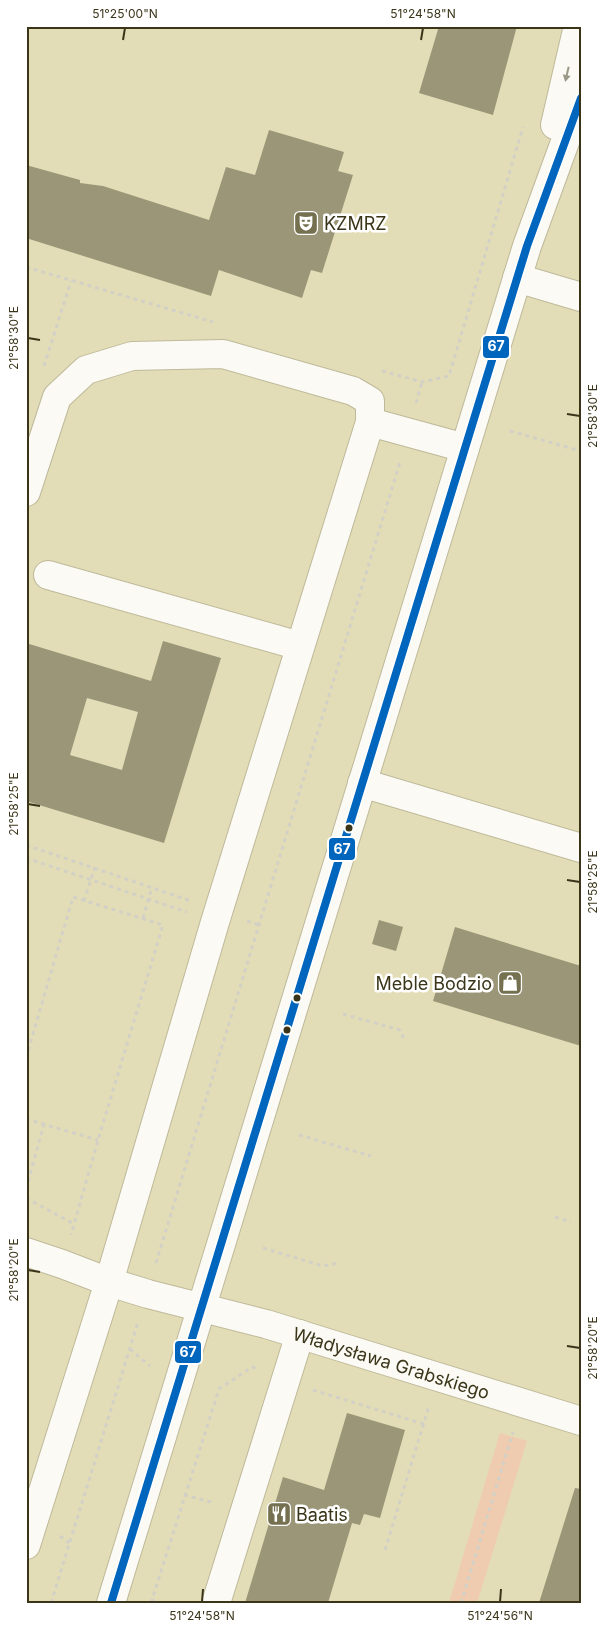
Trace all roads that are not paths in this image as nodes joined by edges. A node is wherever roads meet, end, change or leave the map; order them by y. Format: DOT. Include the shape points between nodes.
graph roads {
  1 [pos="578,26"];
  2 [pos="581,98"];
  3 [pos="527,246"];
  4 [pos="517,278"];
  5 [pos="581,297"];
  6 [pos="370,422"];
  7 [pos="464,448"];
  8 [pos="26,492"];
  9 [pos="48,575"];
  10 [pos="300,646"];
  11 [pos="362,783"];
  12 [pos="581,848"];
  13 [pos="26,1252"];
  14 [pos="109,1282"];
  15 [pos="202,1309"];
  16 [pos="300,1334"];
  17 [pos="581,1421"];
  18 [pos="26,1545"];
  19 [pos="112,1603"];
  20 [pos="216,1603"];
  1 -- 3 [label="main road, one-way"];
  2 -- 3 [label="main road"];
  3 -- 4 [label="main road"];
  4 -- 5 [label="main road"];
  4 -- 7 [label="main road"];
  6 -- 7 [label="main road"];
  6 -- 8 [label="main road" via="370,401 353,392 223,354 132,356 86,370 57,397"];
  6 -- 10 [label="main road"];
  7 -- 11 [label="main road"];
  9 -- 10 [label="main road"];
  10 -- 14 [label="main road"];
  11 -- 12 [label="main road"];
  11 -- 15 [label="main road"];
  13 -- 14 [label="main road, Władysława Grabskiego"];
  14 -- 15 [label="main road, Władysława Grabskiego"];
  14 -- 18 [label="main road"];
  15 -- 16 [label="main road, Władysława Grabskiego"];
  15 -- 19 [label="main road"];
  16 -- 17 [label="main road, Władysława Grabskiego"];
  16 -- 20 [label="main road"];
}
